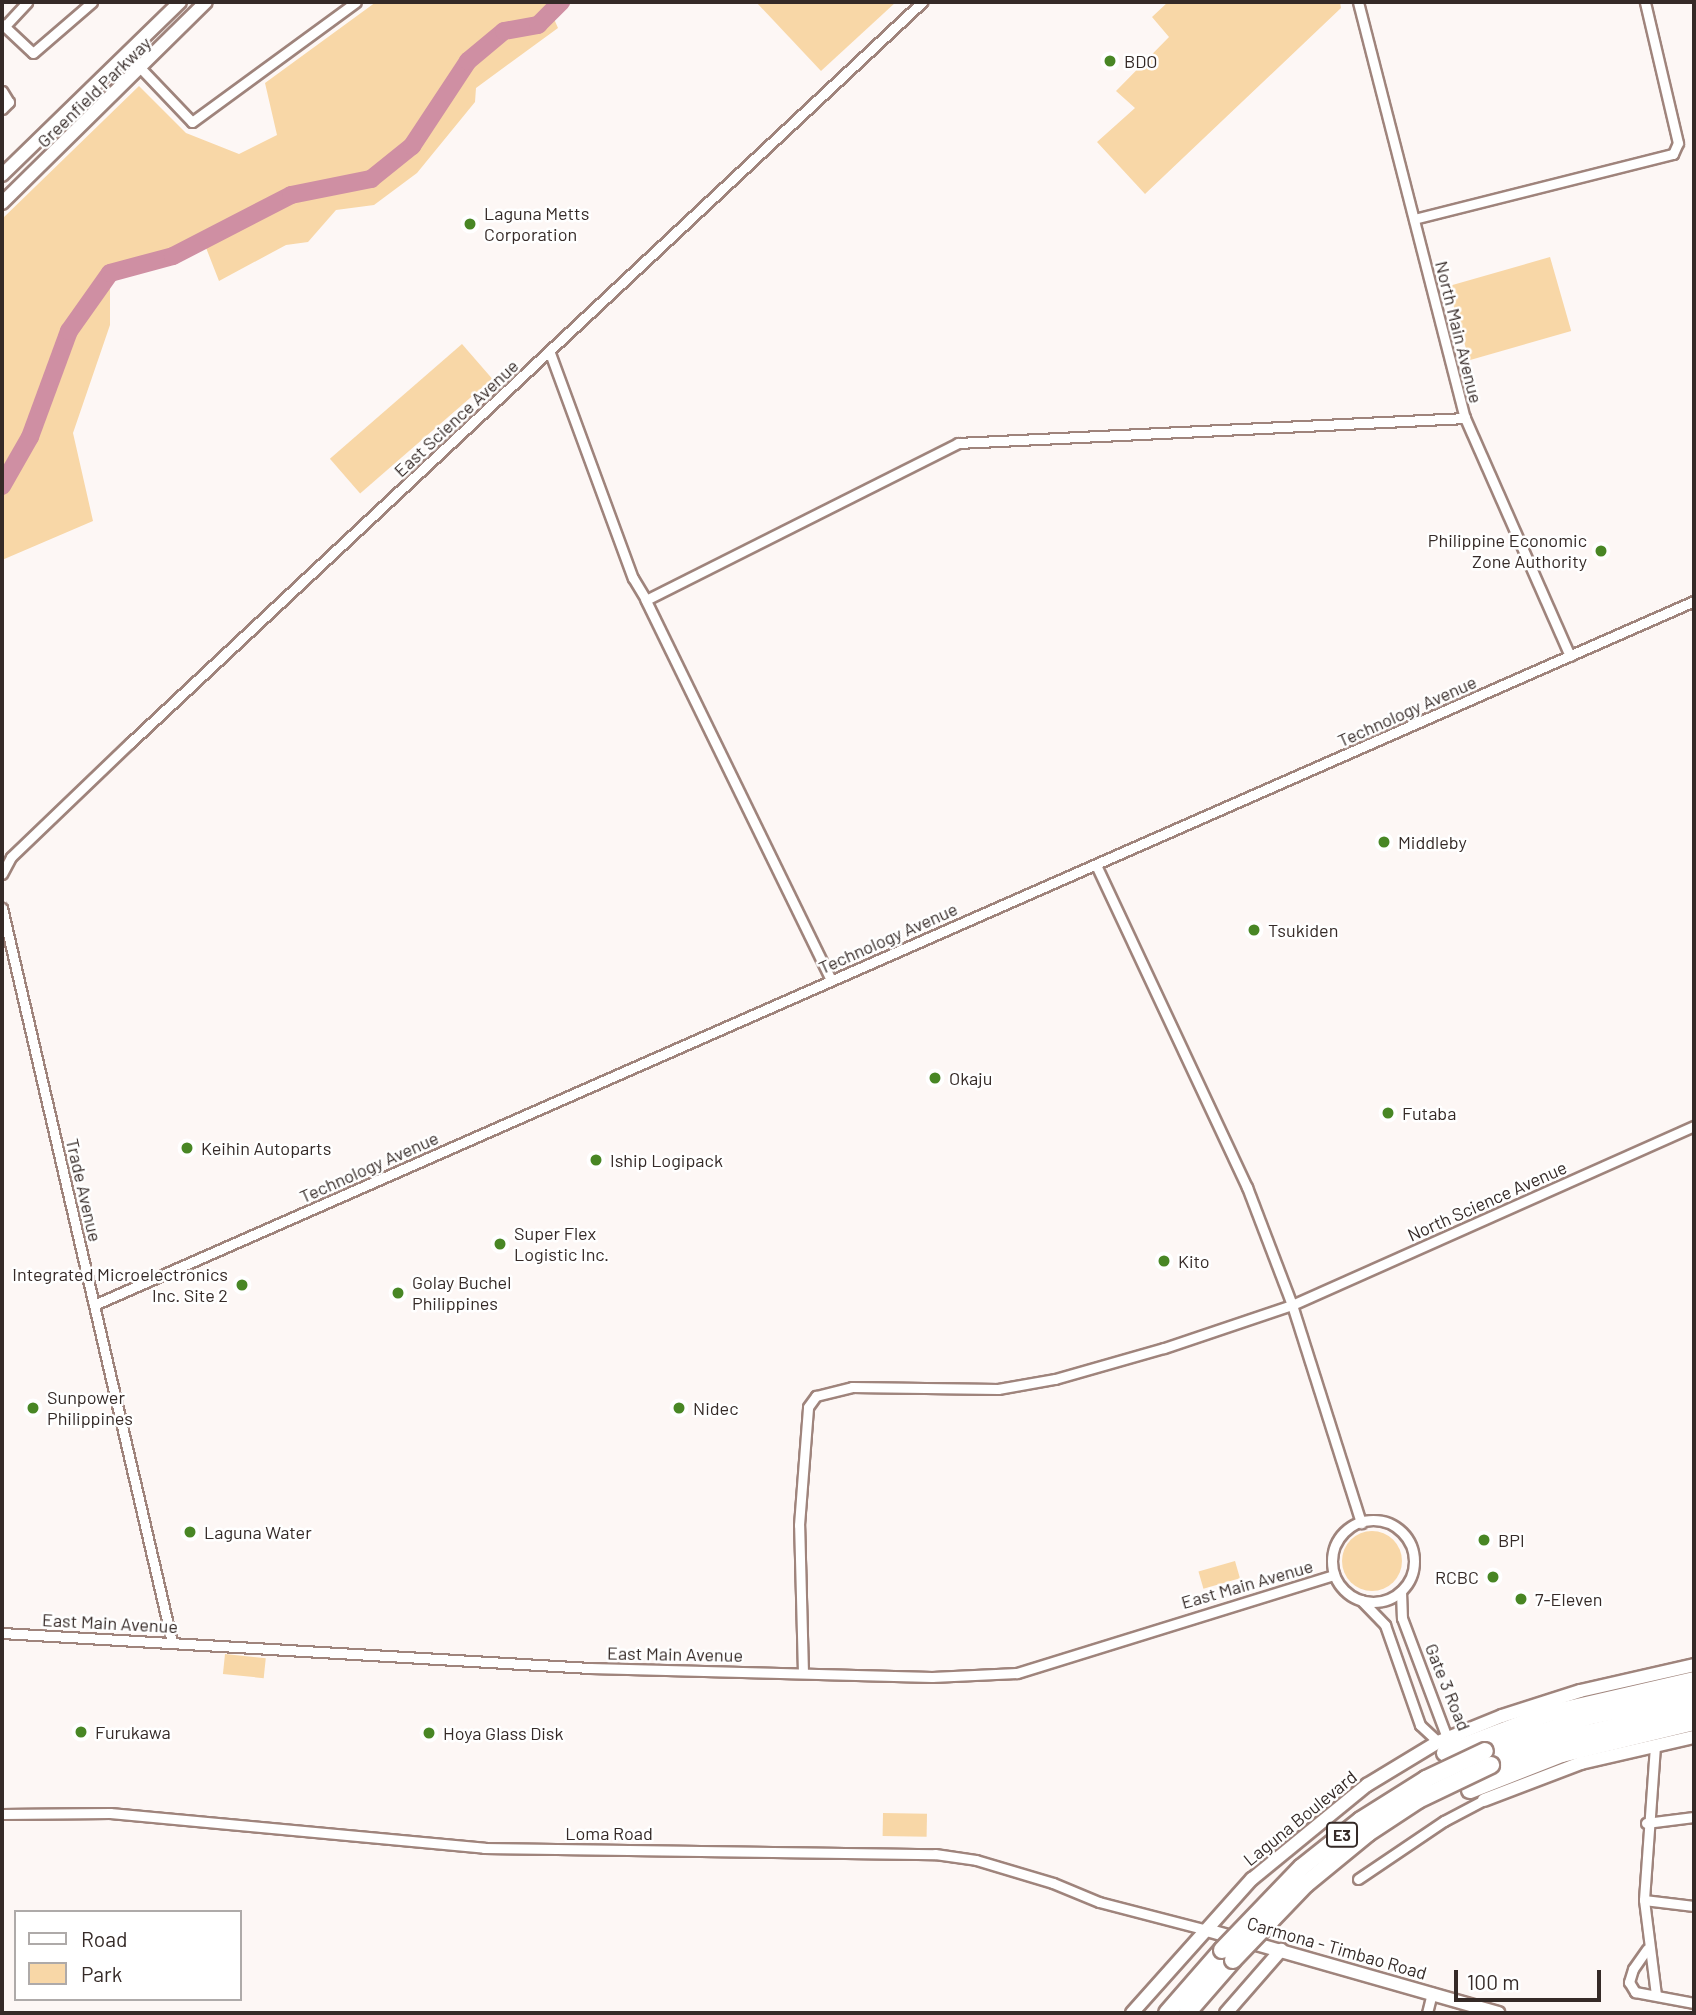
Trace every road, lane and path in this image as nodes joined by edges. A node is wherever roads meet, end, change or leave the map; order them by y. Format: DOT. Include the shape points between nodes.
graph roads {
  1 [pos="27,2"];
  2 [pos="92,2"];
  3 [pos="180,2"];
  4 [pos="206,2"];
  5 [pos="356,2"];
  6 [pos="922,2"];
  7 [pos="1358,2"];
  8 [pos="1645,2"];
  9 [pos="3,25"];
  10 [pos="129,56"];
  11 [pos="141,69"];
  12 [pos="2,92"];
  13 [pos="2,109"];
  14 [pos="2,175"];
  15 [pos="2,203"];
  16 [pos="1414,219"];
  17 [pos="550,353"];
  18 [pos="1465,418"];
  19 [pos="646,600"];
  20 [pos="1694,601"];
  21 [pos="1570,656"];
  22 [pos="1096,864"];
  23 [pos="2,874"];
  24 [pos="2,908"];
  25 [pos="831,980"];
  26 [pos="1694,1126"];
  27 [pos="94,1305"];
  28 [pos="1292,1305"];
  29 [pos="1361,1523"];
  30 [pos="1334,1575"];
  31 [pos="1401,1591"];
  32 [pos="1362,1600"];
  33 [pos="2,1633"];
  34 [pos="172,1642"];
  35 [pos="1694,1665"];
  36 [pos="803,1673"];
  37 [pos="1694,1680"];
  38 [pos="1694,1694"];
  39 [pos="1694,1708"];
  40 [pos="1694,1722"];
  41 [pos="1694,1737"];
  42 [pos="1446,1746"];
  43 [pos="1654,1746"];
  44 [pos="1488,1758"];
  45 [pos="1478,1792"];
  46 [pos="2,1814"];
  47 [pos="1694,1817"];
  48 [pos="1646,1824"];
  49 [pos="1358,1879"];
  50 [pos="1644,1900"];
  51 [pos="1694,1906"];
  52 [pos="1207,1930"];
  53 [pos="1647,1949"];
  54 [pos="1280,1950"];
  55 [pos="1228,1955"];
  56 [pos="1432,1993"];
  57 [pos="1656,1995"];
  58 [pos="1694,2003"];
  59 [pos="1132,2013"];
  60 [pos="1167,2013"];
  61 [pos="1187,2013"];
  62 [pos="1226,2013"];
  63 [pos="1427,2013"];
  64 [pos="1498,2013"];
  1 -- 9 [label="street"];
  2 -- 9 [label="street" via="33,53"];
  3 -- 10 [label="main road, Greenfield Parkway"];
  4 -- 11 [label="main road, Greenfield Parkway"];
  5 -- 11 [label="street" via="192,122"];
  6 -- 17 [label="street, East Science Avenue"];
  7 -- 16 [label="street, North Main Avenue"];
  8 -- 16 [label="street" via="1678,143 1673,155"];
  10 -- 11 [label="street"];
  10 -- 14 [label="main road, Greenfield Parkway"];
  11 -- 15 [label="main road, Greenfield Parkway"];
  12 -- 13 [label="street" via="9,102"];
  16 -- 18 [label="street, North Main Avenue"];
  17 -- 19 [label="street" via="633,578"];
  17 -- 23 [label="street, East Science Avenue" via="11,857"];
  18 -- 19 [label="street" via="958,443"];
  18 -- 21 [label="street, North Main Avenue"];
  19 -- 25 [label="street"];
  20 -- 21 [label="street, Technology Avenue"];
  21 -- 22 [label="street, Technology Avenue"];
  22 -- 25 [label="street, Technology Avenue"];
  22 -- 28 [label="street" via="1247,1187"];
  24 -- 27 [label="street, Trade Avenue"];
  25 -- 27 [label="street, Technology Avenue"];
  26 -- 28 [label="street, North Science Avenue"];
  27 -- 34 [label="street, Trade Avenue"];
  28 -- 29 [label="street"];
  28 -- 36 [label="street, North Science Avenue" via="1055,1379 998,1389 852,1388 816,1396 808,1407 799,1525"];
  29 -- 30 [label="street" via="1337,1542"];
  29 -- 31 [label="street" via="1388,1524 1405,1537 1413,1567"];
  30 -- 32 [label="street" via="1345,1591"];
  30 -- 36 [label="street, East Main Avenue" via="1017,1673 932,1677"];
  31 -- 32 [label="street" via="1380,1601"];
  31 -- 42 [label="street, Gate 3 Road" via="1402,1618"];
  32 -- 42 [label="street, Gate 3 Road" via="1385,1625 1420,1725"];
  33 -- 34 [label="street, East Main Avenue"];
  34 -- 36 [label="street, East Main Avenue" via="375,1658"];
  35 -- 42 [label="main road, Laguna Boulevard" via="1568,1695"];
  37 -- 42 [label="highway" via="1562,1709"];
  38 -- 44 [label="highway, E3" via="1587,1717"];
  39 -- 44 [label="highway, E3"];
  40 -- 45 [label="highway" via="1571,1752"];
  41 -- 43 [label="main road"];
  42 -- 45 [label="main road, Gate 3 Road"];
  42 -- 52 [label="main road, Laguna Boulevard" via="1324,1816 1252,1879"];
  43 -- 45 [label="main road"];
  43 -- 48 [label="street" via="1656,1771"];
  44 -- 55 [label="highway, E3, bridge" via="1368,1833"];
  45 -- 49 [label="street" via="1444,1821"];
  46 -- 52 [label="street, Loma Road" via="110,1813 484,1848 935,1854 976,1860 1099,1902"];
  47 -- 48 [label="street"];
  48 -- 50 [label="street"];
  50 -- 51 [label="street"];
  50 -- 53 [label="street"];
  52 -- 54 [label="main road, Carmona - Timbao Road"];
  52 -- 59 [label="main road, Laguna Boulevard"];
  53 -- 57 [label="street"];
  53 -- 57 [label="street" via="1629,1982 1635,1992"];
  54 -- 56 [label="main road, Carmona - Timbao Road"];
  54 -- 62 [label="main road"];
  55 -- 60 [label="highway, E3"];
  55 -- 61 [label="highway, E3"];
  56 -- 63 [label="street"];
  56 -- 64 [label="main road, Carmona - Timbao Road"];
  57 -- 58 [label="street"];
}
